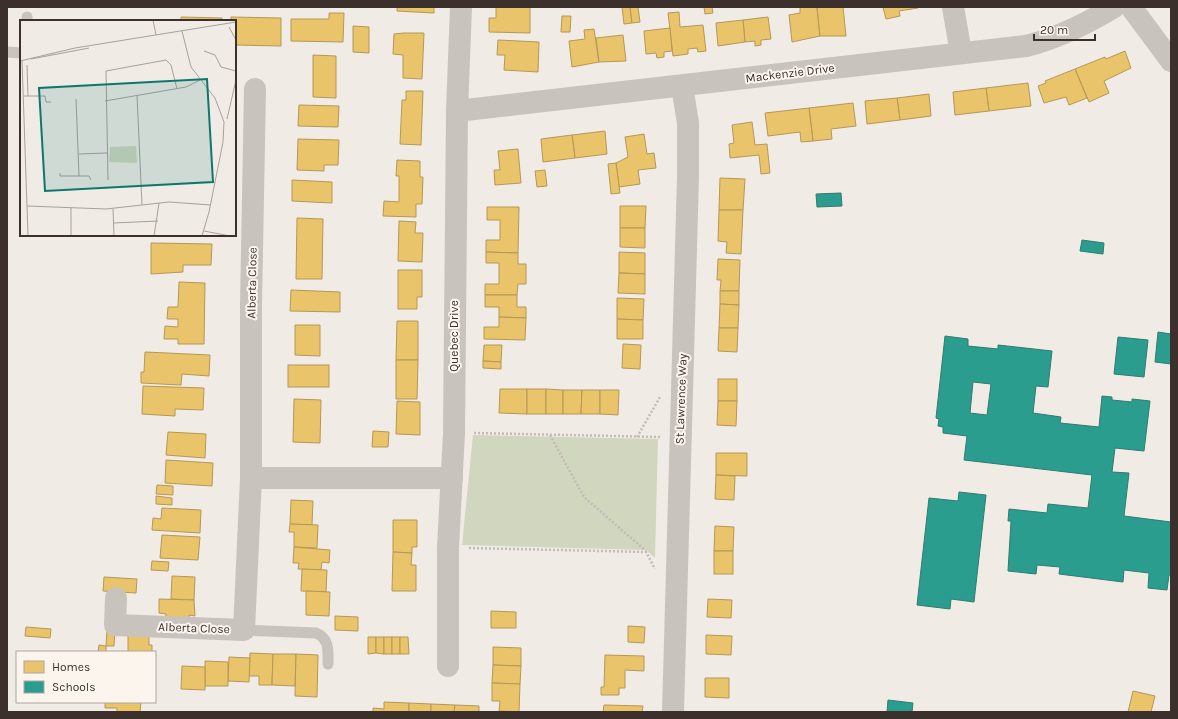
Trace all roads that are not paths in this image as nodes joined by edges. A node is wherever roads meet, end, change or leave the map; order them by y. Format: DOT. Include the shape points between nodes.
graph roads {
  1 [pos="461,7"];
  2 [pos="953,7"];
  3 [pos="1114,7"];
  4 [pos="1131,7"];
  5 [pos="7,52"];
  6 [pos="20,53"];
  7 [pos="961,53"];
  8 [pos="1171,61"];
  9 [pos="682,86"];
  10 [pos="255,89"];
  11 [pos="457,111"];
  12 [pos="251,478"];
  13 [pos="452,478"];
  14 [pos="116,598"];
  15 [pos="244,630"];
  16 [pos="328,664"];
  17 [pos="448,666"];
  18 [pos="673,712"];
  1 -- 11 [label="street, Quebec Drive"];
  2 -- 7 [label="street"];
  3 -- 7 [label="street, Mackenzie Drive" via="1080,26 1039,42"];
  4 -- 8 [label="street"];
  5 -- 6 [label="lane"];
  7 -- 9 [label="street, Mackenzie Drive"];
  9 -- 11 [label="street, Mackenzie Drive"];
  9 -- 18 [label="street, St Lawrence Way" via="688,123 688,177"];
  10 -- 12 [label="street, Alberta Close"];
  11 -- 13 [label="street, Quebec Drive"];
  12 -- 13 [label="street"];
  12 -- 15 [label="street, Alberta Close"];
  13 -- 17 [label="street, Quebec Drive" via="448,548"];
  14 -- 15 [label="street, Alberta Close" via="115,625"];
  15 -- 16 [label="lane" via="316,633 327,641"];
}
